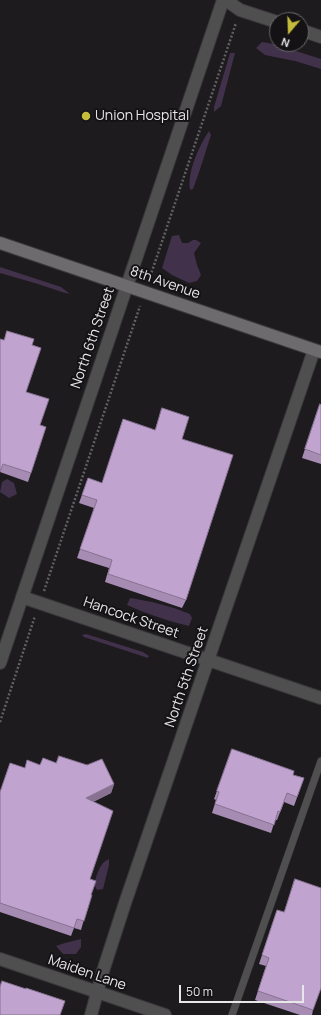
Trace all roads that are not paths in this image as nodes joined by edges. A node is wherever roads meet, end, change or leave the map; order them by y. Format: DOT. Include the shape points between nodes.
graph roads {
  1 [pos="224,0"];
  2 [pos="269,19"];
  3 [pos="309,33"];
  4 [pos="321,37"];
  5 [pos="0,243"];
  6 [pos="127,286"];
  7 [pos="317,351"];
  8 [pos="22,597"];
  9 [pos="209,660"];
  10 [pos="0,663"];
  11 [pos="321,698"];
  12 [pos="321,761"];
  13 [pos="0,959"];
  14 [pos="97,992"];
  15 [pos="91,1015"];
  16 [pos="165,1015"];
  17 [pos="232,1015"];
  1 -- 2 [label="street" via="240,10"];
  1 -- 6 [label="street, North 6th Street"];
  3 -- 4 [label="street"];
  5 -- 6 [label="street, 8th Avenue"];
  6 -- 7 [label="street, 8th Avenue"];
  6 -- 8 [label="street, North 6th Street"];
  7 -- 9 [label="street, North 5th Street"];
  8 -- 9 [label="street, Hancock Street"];
  8 -- 10 [label="street, North 6th Street"];
  9 -- 11 [label="street, Hancock Street"];
  9 -- 14 [label="street, North 5th Street"];
  12 -- 17 [label="lane"];
  13 -- 14 [label="street, Maiden Lane"];
  14 -- 15 [label="street, North 5th Street"];
  14 -- 16 [label="street, Maiden Lane"];
}
